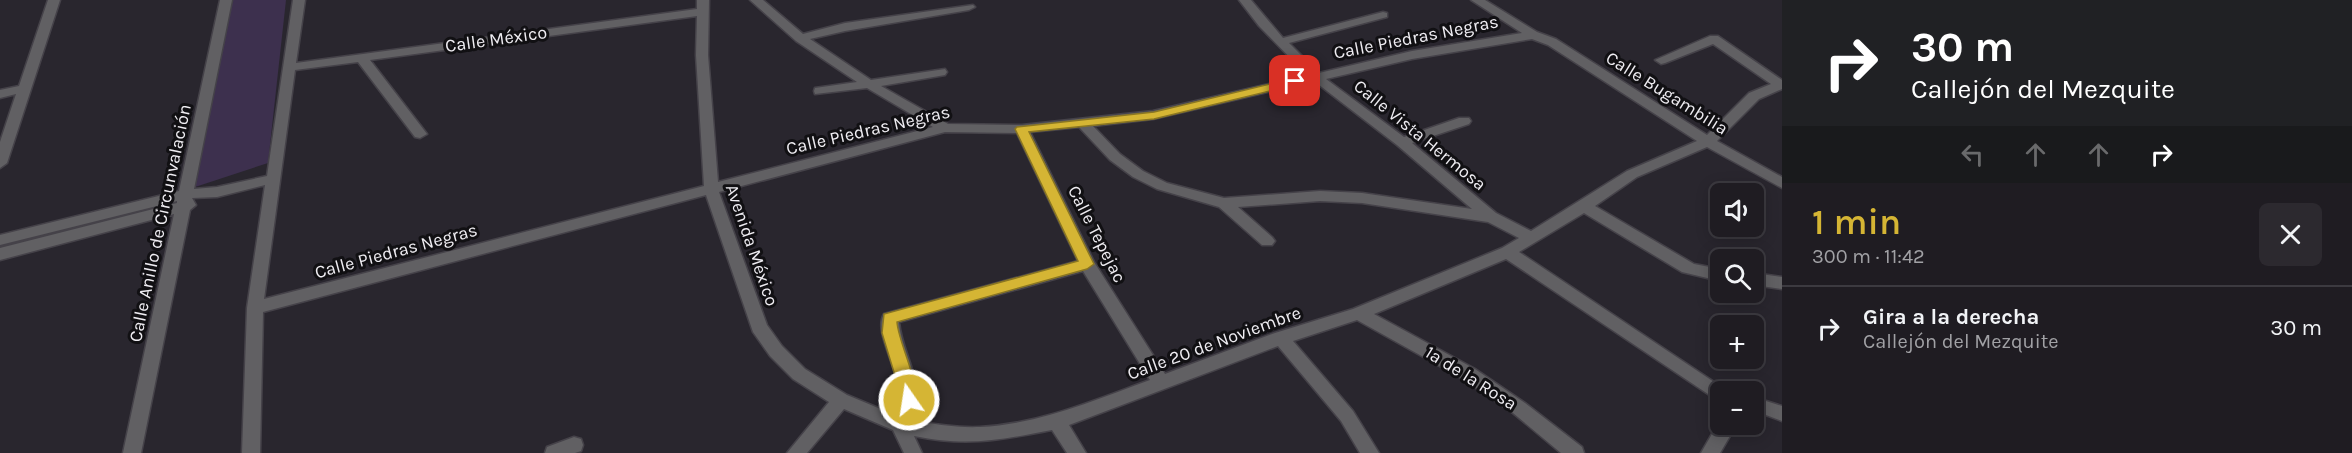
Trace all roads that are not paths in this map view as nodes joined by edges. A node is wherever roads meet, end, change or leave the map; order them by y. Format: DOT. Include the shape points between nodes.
graph roads {
  1 [pos="54,0"];
  2 [pos="226,0"];
  3 [pos="299,0"];
  4 [pos="757,0"];
  5 [pos="1245,0"];
  6 [pos="1477,0"];
  7 [pos="947,4"];
  8 [pos="703,6"];
  9 [pos="969,7"];
  10 [pos="1383,15"];
  11 [pos="1533,34"];
  12 [pos="800,38"];
  13 [pos="1281,42"];
  14 [pos="361,57"];
  15 [pos="1661,60"];
  16 [pos="291,67"];
  17 [pos="940,72"];
  18 [pos="1315,76"];
  19 [pos="1781,84"];
  20 [pos="869,86"];
  21 [pos="23,89"];
  22 [pos="820,91"];
  23 [pos="0,94"];
  24 [pos="1464,121"];
  25 [pos="1084,124"];
  26 [pos="945,129"];
  27 [pos="1022,129"];
  28 [pos="420,134"];
  29 [pos="1402,142"];
  30 [pos="1708,142"];
  31 [pos="0,163"];
  32 [pos="272,179"];
  33 [pos="1782,183"];
  34 [pos="711,188"];
  35 [pos="184,201"];
  36 [pos="1224,203"];
  37 [pos="1584,206"];
  38 [pos="1491,217"];
  39 [pos="1530,237"];
  40 [pos="0,240"];
  41 [pos="1267,241"];
  42 [pos="1507,252"];
  43 [pos="0,254"];
  44 [pos="1087,264"];
  45 [pos="1710,274"];
  46 [pos="1764,280"];
  47 [pos="1782,283"];
  48 [pos="255,308"];
  49 [pos="1359,313"];
  50 [pos="1281,338"];
  51 [pos="1162,384"];
  52 [pos="1710,388"];
  53 [pos="841,400"];
  54 [pos="1764,408"];
  55 [pos="1782,414"];
  56 [pos="1056,422"];
  57 [pos="899,425"];
  58 [pos="1721,435"];
  59 [pos="574,445"];
  60 [pos="132,453"];
  61 [pos="250,453"];
  62 [pos="554,453"];
  63 [pos="796,453"];
  64 [pos="913,453"];
  65 [pos="1077,453"];
  66 [pos="1370,453"];
  67 [pos="1575,453"];
  68 [pos="1710,453"];
  1 -- 21 [label="street"];
  2 -- 35 [label="street, Calle Anillo de Circunvalación"];
  3 -- 16 [label="street"];
  4 -- 12 [label="street"];
  5 -- 13 [label="street, Calle Vista Hermosa"];
  6 -- 11 [label="street, Calle Bugambilia"];
  7 -- 9 [label="street"];
  7 -- 12 [label="street"];
  8 -- 14 [label="street, Calle México"];
  8 -- 34 [label="street, Avenida México" via="702,55"];
  10 -- 13 [label="street"];
  11 -- 18 [label="street, Calle Piedras Negras"];
  11 -- 30 [label="street, Calle Bugambilia" via="1552,42"];
  12 -- 20 [label="street"];
  13 -- 18 [label="street, Calle Vista Hermosa"];
  14 -- 16 [label="street, Calle México"];
  14 -- 28 [label="street"];
  15 -- 19 [label="street" via="1714,39"];
  16 -- 32 [label="street"];
  17 -- 20 [label="street"];
  18 -- 25 [label="street, Calle Piedras Negras" via="1154,115"];
  18 -- 29 [label="street, Calle Vista Hermosa"];
  19 -- 30 [label="street" via="1754,96"];
  20 -- 22 [label="street"];
  20 -- 26 [label="street"];
  21 -- 23 [label="street"];
  21 -- 31 [label="street"];
  24 -- 29 [label="street"];
  25 -- 27 [label="street, Calle Piedras Negras"];
  25 -- 36 [label="street" via="1115,157 1138,174 1162,186"];
  26 -- 27 [label="street, Calle Piedras Negras"];
  26 -- 34 [label="street, Calle Piedras Negras"];
  27 -- 44 [label="street, Calle Tepejac"];
  29 -- 38 [label="street, Calle Vista Hermosa"];
  30 -- 33 [label="street, Calle Bugambilia"];
  30 -- 37 [label="street, Calle 20 de Noviembre" via="1632,174"];
  32 -- 35 [label="street"];
  32 -- 48 [label="street"];
  34 -- 48 [label="street, Calle Piedras Negras"];
  34 -- 53 [label="street, Avenida México" via="759,327 799,374"];
  35 -- 40 [label="street"];
  35 -- 43 [label="street"];
  35 -- 60 [label="street, Calle Anillo de Circunvalación"];
  36 -- 38 [label="street" via="1320,196 1362,198"];
  36 -- 41 [label="street"];
  37 -- 39 [label="street, Calle 20 de Noviembre"];
  37 -- 45 [label="street" via="1688,268"];
  38 -- 39 [label="street, Calle Vista Hermosa"];
  39 -- 42 [label="street, Calle 20 de Noviembre"];
  42 -- 49 [label="street, Calle 20 de Noviembre"];
  42 -- 52 [label="street"];
  44 -- 51 [label="street, Calle Tepejac"];
  44 -- 57 [label="street" via="890,318 890,333 909,400"];
  46 -- 47 [label="street"];
  48 -- 61 [label="street"];
  49 -- 50 [label="street, Calle 20 de Noviembre"];
  49 -- 67 [label="street, 1ª de la Rosa" via="1469,374"];
  50 -- 51 [label="street, Calle 20 de Noviembre"];
  50 -- 66 [label="street" via="1347,416"];
  51 -- 56 [label="street, Calle 20 de Noviembre"];
  53 -- 57 [label="street, Avenida México"];
  53 -- 63 [label="street"];
  54 -- 55 [label="street"];
  56 -- 57 [label="street, Calle 20 de Noviembre" via="981,435 944,434"];
  56 -- 65 [label="street"];
  57 -- 64 [label="street"];
  58 -- 68 [label="street"];
  59 -- 62 [label="street"];
}
